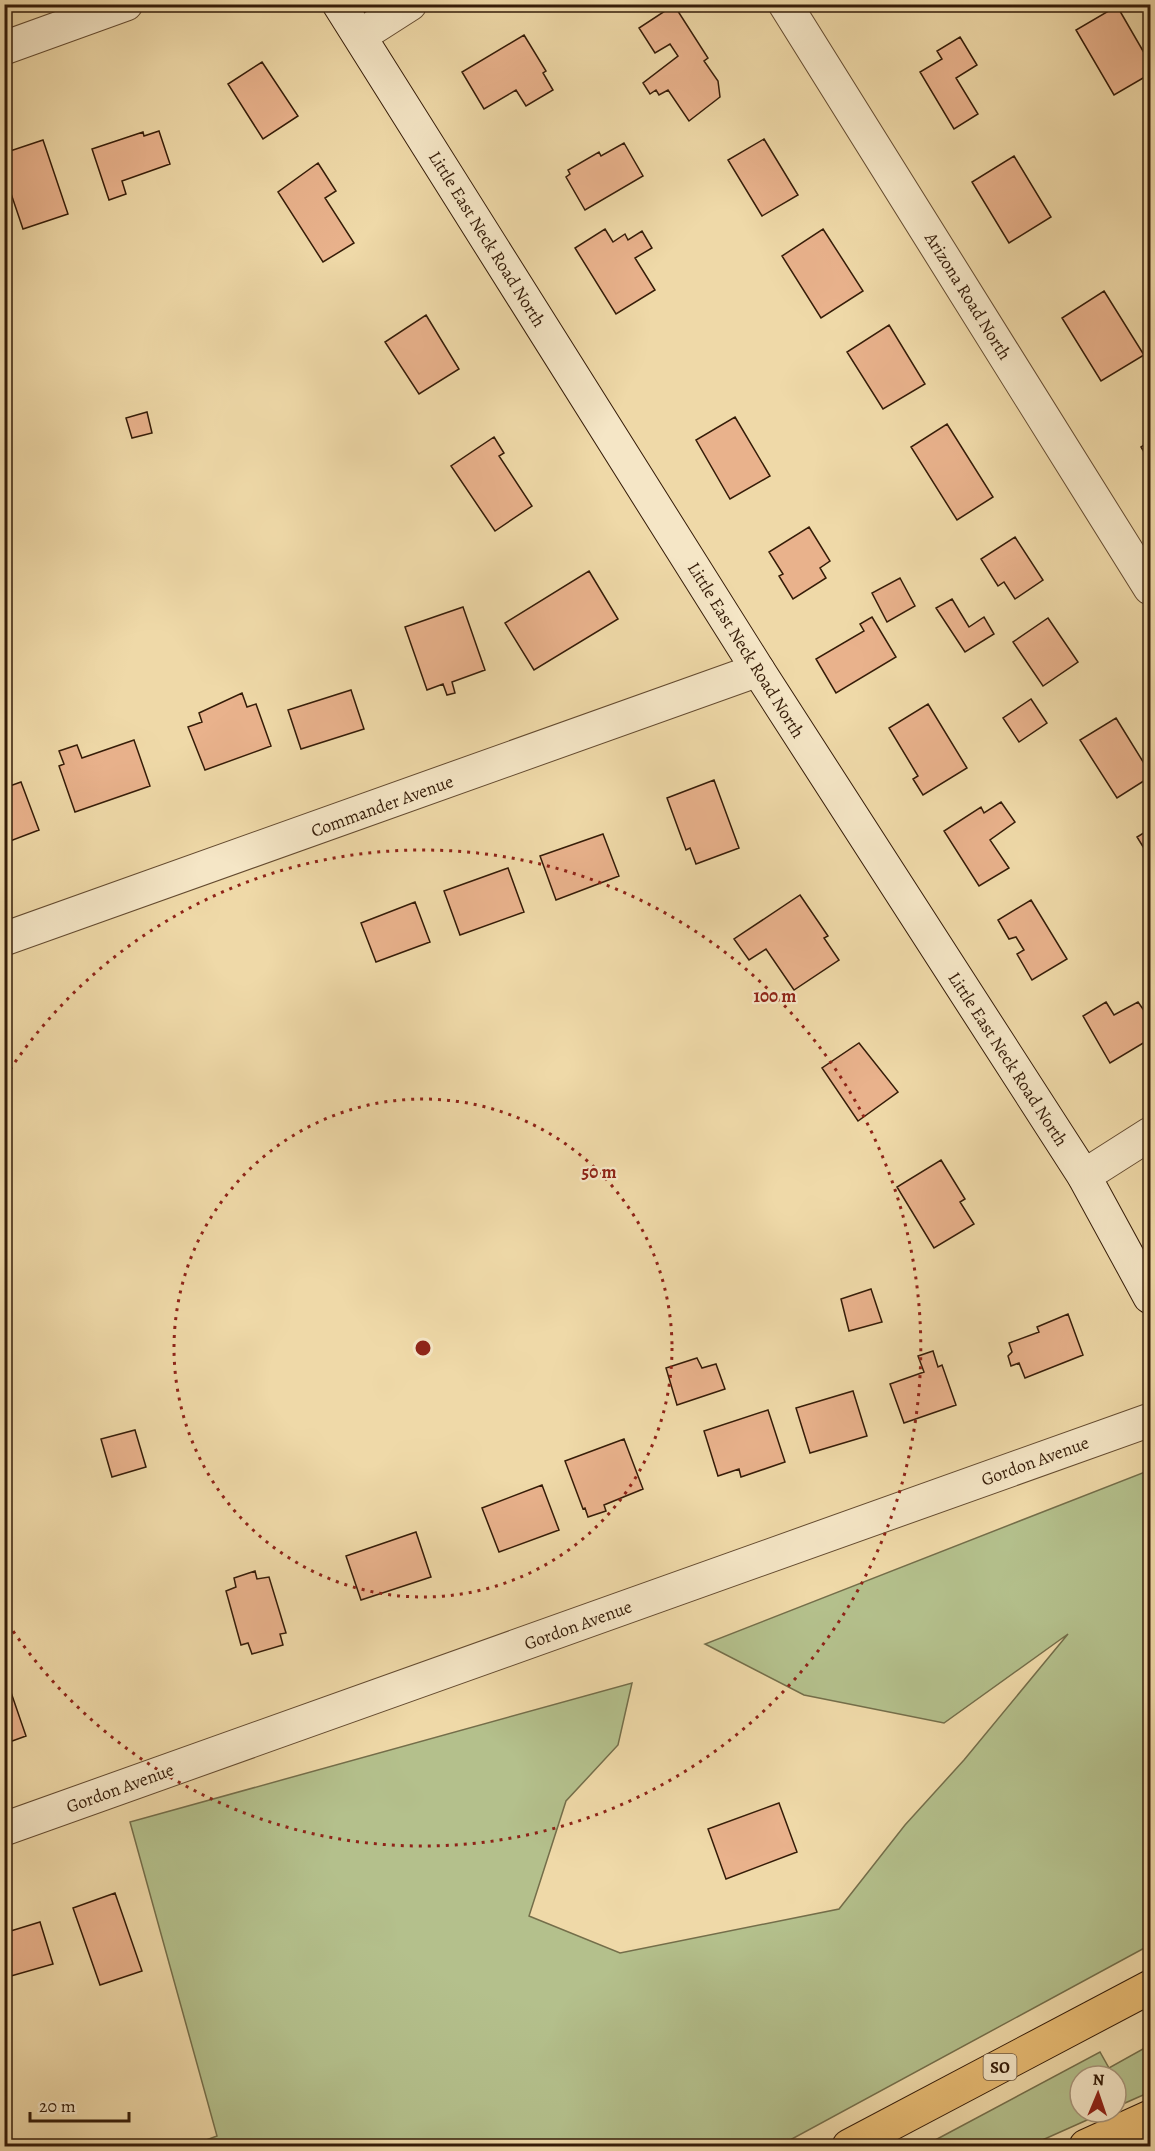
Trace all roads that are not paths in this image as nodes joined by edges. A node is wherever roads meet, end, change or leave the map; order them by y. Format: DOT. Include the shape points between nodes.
graph roads {
  1 [pos="126,4"];
  2 [pos="339,4"];
  3 [pos="410,4"];
  4 [pos="785,4"];
  5 [pos="360,36"];
  6 [pos="4,48"];
  7 [pos="1150,588"];
  8 [pos="758,670"];
  9 [pos="4,939"];
  10 [pos="1150,1134"];
  11 [pos="1084,1176"];
  12 [pos="1150,1297"];
  13 [pos="1150,1420"];
  14 [pos="4,1829"];
  15 [pos="1150,1987"];
  16 [pos="1150,2117"];
  17 [pos="849,2146"];
  18 [pos="1086,2146"];
  1 -- 6 [label="street"];
  2 -- 5 [label="street, Little East Neck Road North"];
  3 -- 5 [label="street"];
  4 -- 7 [label="street, Arizona Road North"];
  5 -- 8 [label="street, Little East Neck Road North"];
  8 -- 9 [label="street, Commander Avenue"];
  8 -- 11 [label="street, Little East Neck Road North"];
  10 -- 11 [label="street"];
  11 -- 12 [label="street, Little East Neck Road North"];
  13 -- 14 [label="street, Gordon Avenue"];
  15 -- 17 [label="highway, SO"];
  16 -- 18 [label="highway"];
}
